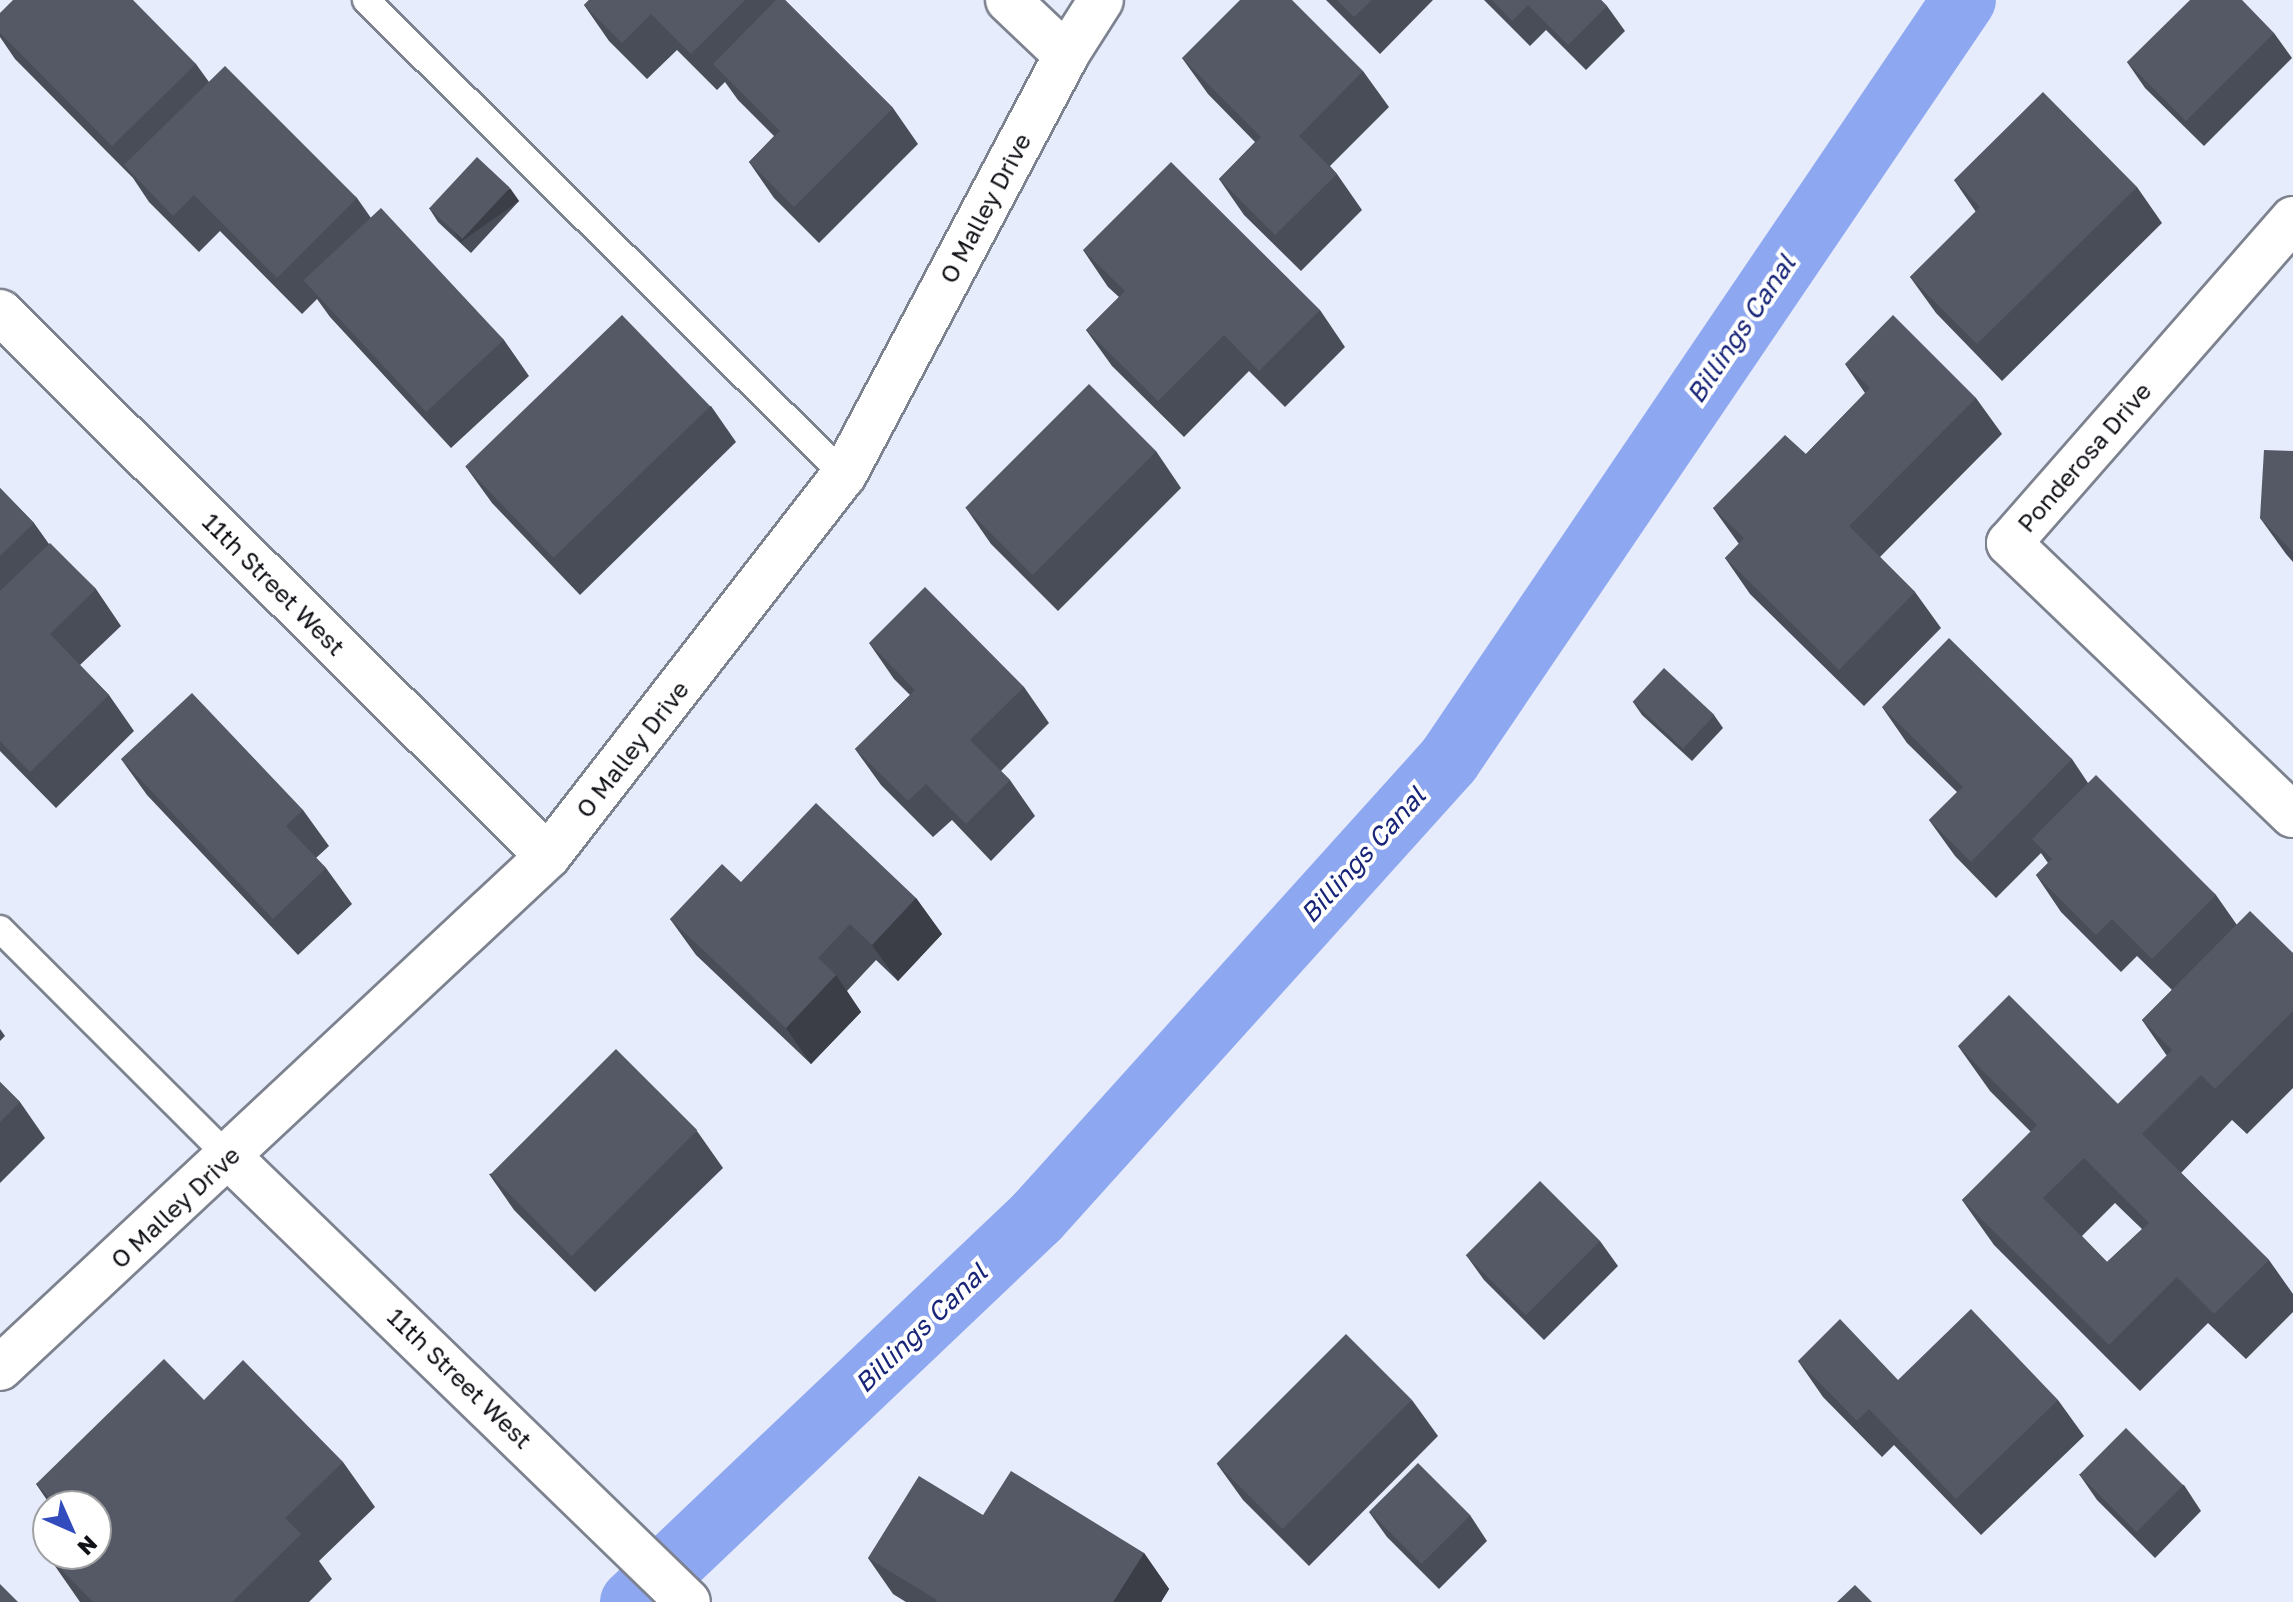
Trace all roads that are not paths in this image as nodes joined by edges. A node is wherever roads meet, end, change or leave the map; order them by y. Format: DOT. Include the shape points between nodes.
graph roads {
  1 [pos="366,0"];
  2 [pos="1008,0"];
  3 [pos="1101,0"];
  4 [pos="1066,55"];
  5 [pos="2293,219"];
  6 [pos="0,312"];
  7 [pos="844,475"];
  8 [pos="2293,815"];
  9 [pos="548,856"];
  10 [pos="0,929"];
  11 [pos="229,1157"];
  12 [pos="0,1368"];
  13 [pos="688,1602"];
  1 -- 7 [label="lane"];
  2 -- 4 [label="street"];
  3 -- 4 [label="street, O Malley Drive"];
  4 -- 7 [label="street, O Malley Drive"];
  5 -- 8 [label="street, Ponderosa Drive" via="2009,543"];
  6 -- 9 [label="street, 11th Street West"];
  7 -- 9 [label="street, O Malley Drive"];
  9 -- 11 [label="street, O Malley Drive"];
  10 -- 11 [label="lane"];
  11 -- 12 [label="street, O Malley Drive"];
  11 -- 13 [label="street, 11th Street West"];
}
